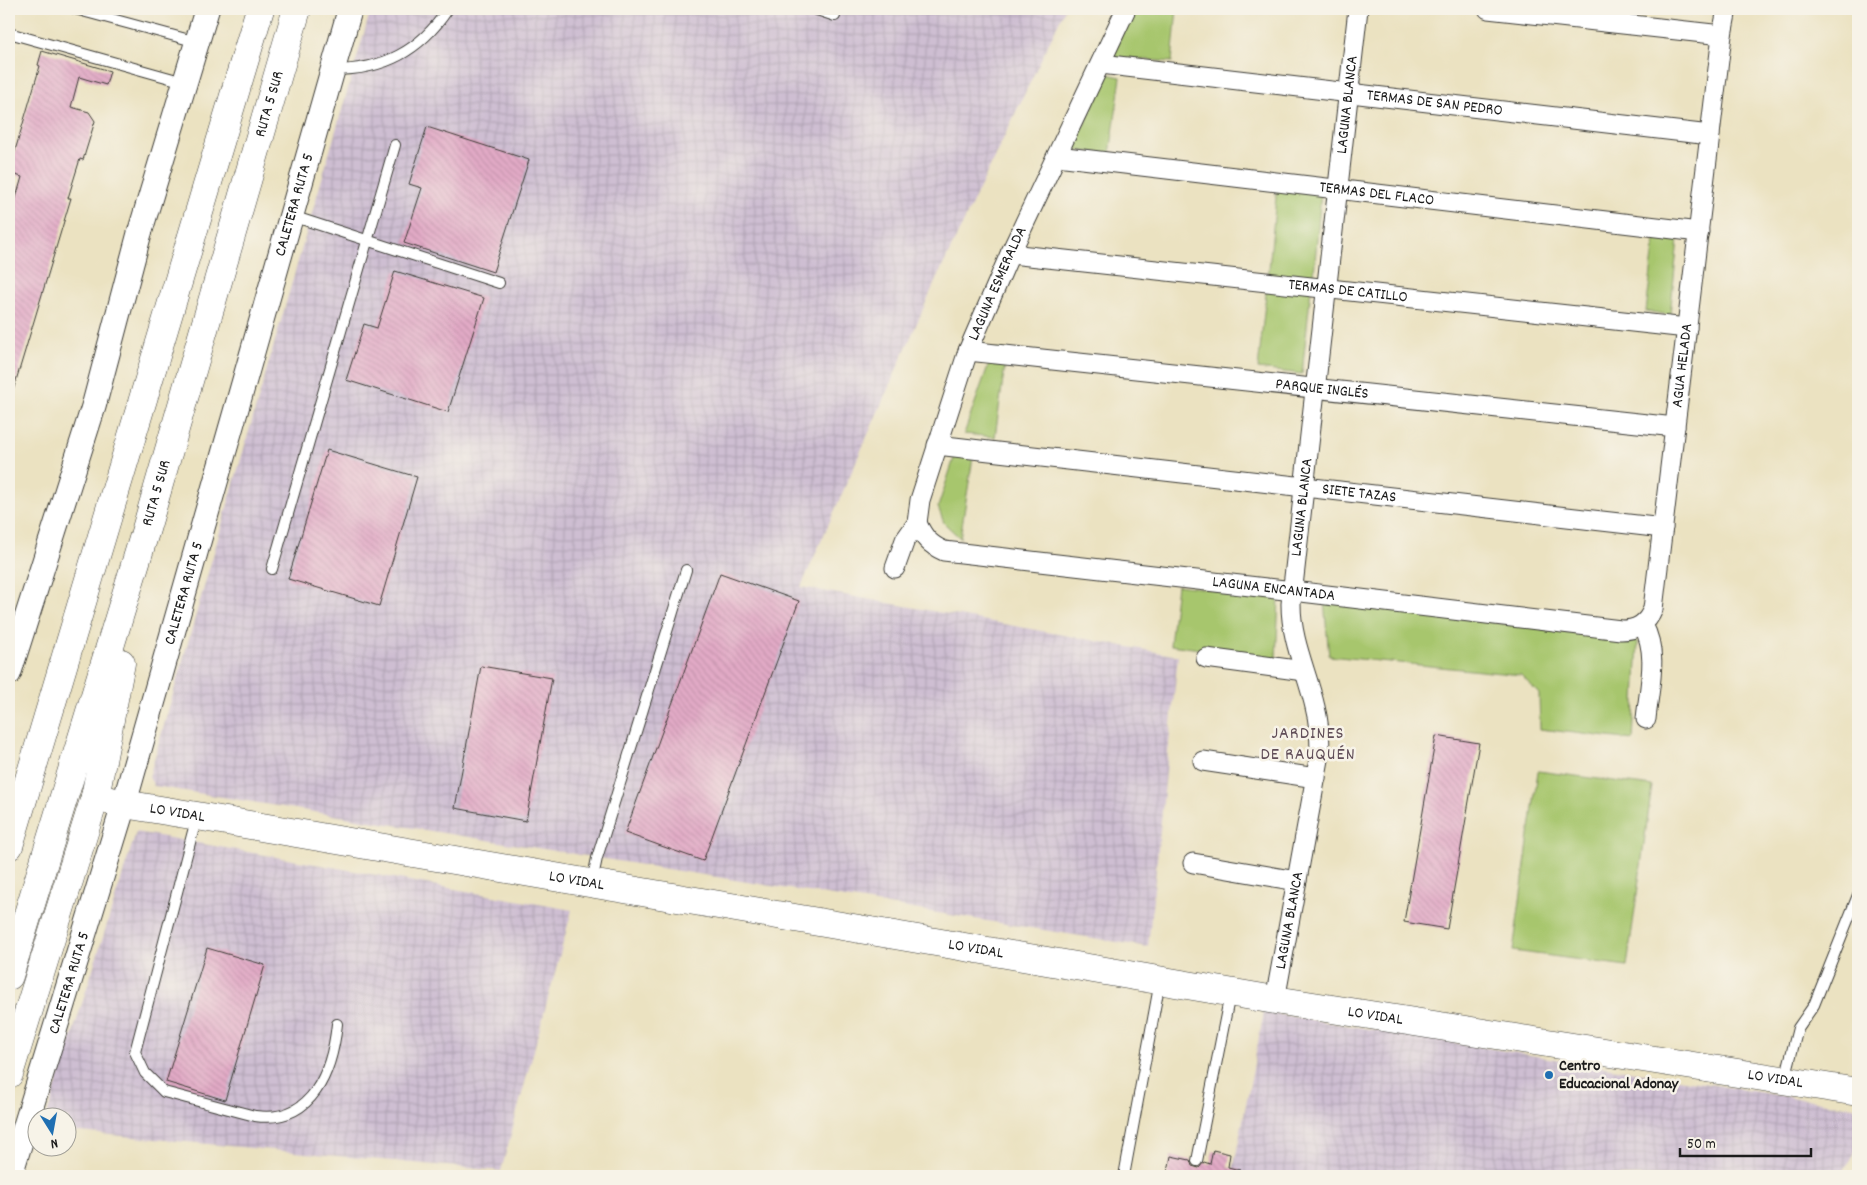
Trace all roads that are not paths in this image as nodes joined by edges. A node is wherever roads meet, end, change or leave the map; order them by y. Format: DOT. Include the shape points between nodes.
graph roads {
  1 [pos="75,9"];
  2 [pos="207,9"];
  3 [pos="260,9"];
  4 [pos="297,9"];
  5 [pos="350,9"];
  6 [pos="448,9"];
  7 [pos="814,9"];
  8 [pos="1126,9"];
  9 [pos="1358,9"];
  10 [pos="1488,9"];
  11 [pos="1727,9"];
  12 [pos="835,16"];
  13 [pos="9,33"];
  14 [pos="1722,35"];
  15 [pos="197,42"];
  16 [pos="1101,64"];
  17 [pos="332,70"];
  18 [pos="184,82"];
  19 [pos="1349,93"];
  20 [pos="1710,135"];
  21 [pos="395,146"];
  22 [pos="1057,156"];
  23 [pos="1338,190"];
  24 [pos="292,216"];
  25 [pos="1699,232"];
  26 [pos="368,240"];
  27 [pos="1010,254"];
  28 [pos="499,283"];
  29 [pos="1327,289"];
  30 [pos="1687,328"];
  31 [pos="968,351"];
  32 [pos="1316,388"];
  33 [pos="1675,427"];
  34 [pos="937,445"];
  35 [pos="1304,487"];
  36 [pos="917,523"];
  37 [pos="1663,528"];
  38 [pos="146,529"];
  39 [pos="895,568"];
  40 [pos="272,569"];
  41 [pos="686,570"];
  42 [pos="1293,590"];
  43 [pos="1643,625"];
  44 [pos="1206,658"];
  45 [pos="1304,670"];
  46 [pos="9,673"];
  47 [pos="1646,719"];
  48 [pos="1203,760"];
  49 [pos="1316,778"];
  50 [pos="95,797"];
  51 [pos="124,804"];
  52 [pos="197,816"];
  53 [pos="9,846"];
  54 [pos="1193,864"];
  55 [pos="1297,881"];
  56 [pos="592,884"];
  57 [pos="1858,895"];
  58 [pos="9,976"];
  59 [pos="1160,980"];
  60 [pos="1230,993"];
  61 [pos="1275,1000"];
  62 [pos="337,1024"];
  63 [pos="9,1074"];
  64 [pos="1784,1080"];
  65 [pos="1858,1092"];
  66 [pos="1197,1161"];
  67 [pos="10,1176"];
  68 [pos="1124,1176"];
  1 -- 15 [label="lane"];
  2 -- 15 [label="street"];
  3 -- 53 [label="main road"];
  4 -- 38 [label="main road, RUTA 5 SUR"];
  5 -- 17 [label="street, CALETERA RUTA 5"];
  6 -- 17 [label="lane" via="428,34 400,55 367,68"];
  7 -- 12 [label="lane"];
  8 -- 16 [label="street, LAGUNA ESMERALDA"];
  9 -- 19 [label="street, LAGUNA BLANCA"];
  10 -- 14 [label="street"];
  11 -- 14 [label="street, AGUA HELADA"];
  13 -- 18 [label="lane"];
  14 -- 20 [label="street, AGUA HELADA"];
  15 -- 18 [label="street"];
  16 -- 19 [label="street, TERMAS DE SAN PEDRO"];
  16 -- 22 [label="street, LAGUNA ESMERALDA"];
  17 -- 24 [label="street, CALETERA RUTA 5"];
  18 -- 46 [label="street" via="94,405"];
  19 -- 20 [label="street, TERMAS DE SAN PEDRO"];
  19 -- 23 [label="street, LAGUNA BLANCA"];
  20 -- 25 [label="street, AGUA HELADA"];
  21 -- 26 [label="lane"];
  22 -- 23 [label="street, TERMAS DEL FLACO"];
  22 -- 27 [label="street, LAGUNA ESMERALDA"];
  23 -- 25 [label="street, TERMAS DEL FLACO"];
  23 -- 29 [label="street, LAGUNA BLANCA"];
  24 -- 26 [label="lane"];
  24 -- 51 [label="street, CALETERA RUTA 5"];
  25 -- 30 [label="street, AGUA HELADA"];
  26 -- 28 [label="lane"];
  26 -- 40 [label="lane"];
  27 -- 29 [label="street, TERMAS DE CATILLO"];
  27 -- 31 [label="street, LAGUNA ESMERALDA"];
  29 -- 30 [label="street, TERMAS DE CATILLO"];
  29 -- 32 [label="street, LAGUNA BLANCA"];
  30 -- 33 [label="street, AGUA HELADA"];
  31 -- 32 [label="street, PARQUE INGLÉS"];
  31 -- 34 [label="street, LAGUNA ESMERALDA"];
  32 -- 33 [label="street, PARQUE INGLÉS"];
  32 -- 35 [label="street, LAGUNA BLANCA"];
  33 -- 37 [label="street, AGUA HELADA"];
  34 -- 35 [label="street, SIETE TAZAS"];
  34 -- 36 [label="street, LAGUNA ESMERALDA" via="920,500"];
  35 -- 37 [label="street, SIETE TAZAS"];
  35 -- 42 [label="street, LAGUNA BLANCA"];
  36 -- 39 [label="street, LAGUNA ESMERALDA" via="905,540"];
  36 -- 42 [label="street, LAGUNA ENCANTADA" via="926,539 944,551"];
  37 -- 43 [label="street, AGUA HELADA" via="1653,609"];
  38 -- 50 [label="main road"];
  38 -- 58 [label="main road, RUTA 5 SUR"];
  41 -- 56 [label="lane" via="597,858"];
  42 -- 43 [label="street, LAGUNA ENCANTADA" via="1621,630"];
  42 -- 45 [label="street, LAGUNA BLANCA" via="1293,635"];
  43 -- 47 [label="street" via="1650,640 1652,658"];
  44 -- 45 [label="street"];
  45 -- 49 [label="street, LAGUNA BLANCA" via="1319,723 1320,754"];
  48 -- 49 [label="street"];
  49 -- 55 [label="street, LAGUNA BLANCA"];
  50 -- 51 [label="main road, LO VIDAL"];
  50 -- 63 [label="main road"];
  51 -- 52 [label="main road, LO VIDAL"];
  51 -- 67 [label="street, CALETERA RUTA 5"];
  52 -- 56 [label="main road, LO VIDAL"];
  52 -- 62 [label="lane" via="134,1052 145,1072 164,1092 265,1118 285,1115 305,1104 319,1086 332,1056"];
  54 -- 55 [label="street"];
  55 -- 61 [label="street, LAGUNA BLANCA"];
  56 -- 59 [label="main road, LO VIDAL"];
  57 -- 64 [label="lane" via="1814,1005 1798,1028"];
  59 -- 60 [label="main road, LO VIDAL"];
  59 -- 68 [label="lane"];
  60 -- 61 [label="main road, LO VIDAL"];
  60 -- 66 [label="lane"];
  61 -- 64 [label="main road, LO VIDAL"];
  64 -- 65 [label="main road, LO VIDAL"];
}
